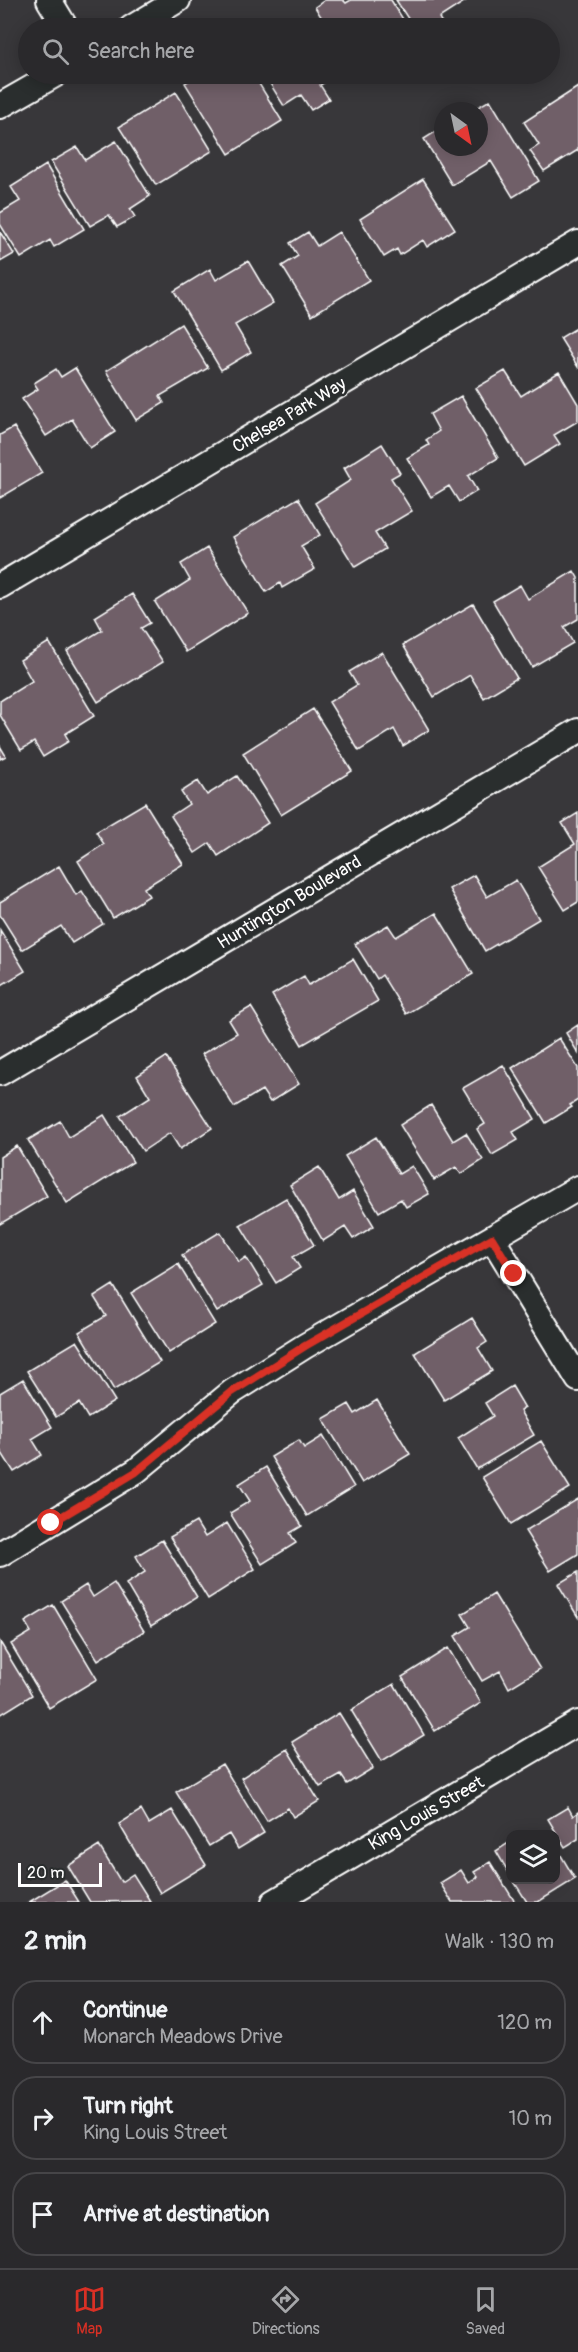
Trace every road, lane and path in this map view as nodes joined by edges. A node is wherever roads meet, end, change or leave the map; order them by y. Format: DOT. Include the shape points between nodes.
graph roads {
  1 [pos="49,0"];
  2 [pos="178,0"];
  3 [pos="60,18"];
  4 [pos="148,18"];
  5 [pos="38,84"];
  6 [pos="0,106"];
  7 [pos="578,243"];
  8 [pos="0,586"];
  9 [pos="578,731"];
  10 [pos="0,1073"];
  11 [pos="578,1188"];
  12 [pos="492,1238"];
  13 [pos="578,1379"];
  14 [pos="0,1554"];
  15 [pos="578,1723"];
  16 [pos="274,1902"];
  1 -- 3 [label="street"];
  2 -- 4 [label="street"];
  5 -- 6 [label="street"];
  7 -- 8 [label="street, Chelsea Park Way"];
  9 -- 10 [label="street, Huntington Boulevard"];
  11 -- 12 [label="street"];
  12 -- 13 [label="street"];
  12 -- 14 [label="street" via="232,1392 136,1472"];
  15 -- 16 [label="street, King Louis Street"];
}
